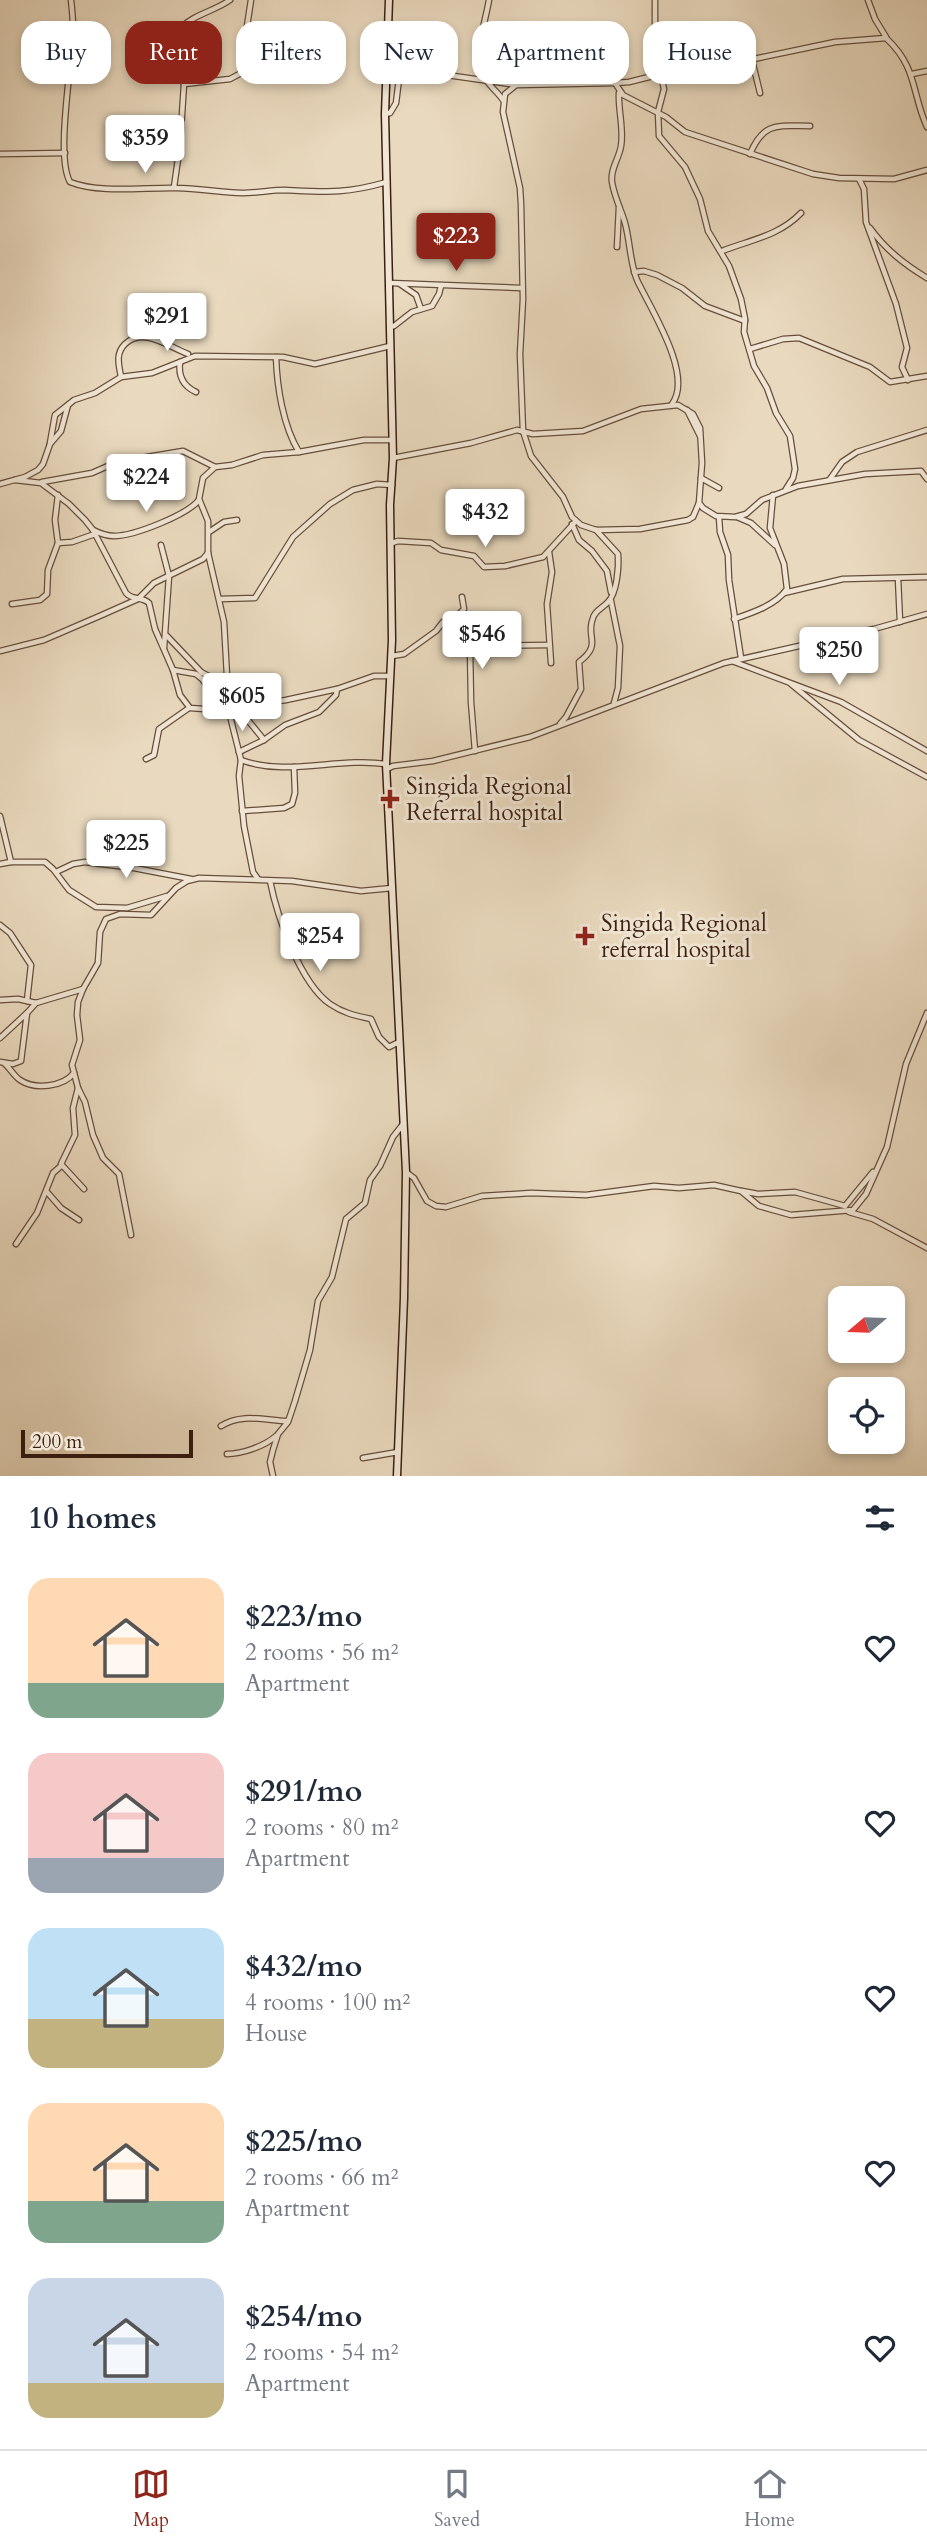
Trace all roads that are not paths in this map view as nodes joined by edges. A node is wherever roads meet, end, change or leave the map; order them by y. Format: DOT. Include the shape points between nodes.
graph roads {
  1 [pos="71,0"];
  2 [pos="230,0"];
  3 [pos="251,0"];
  4 [pos="389,0"];
  5 [pos="489,0"];
  6 [pos="655,0"];
  7 [pos="868,0"];
  8 [pos="190,21"];
  9 [pos="485,21"];
  10 [pos="654,21"];
  11 [pos="886,38"];
  12 [pos="756,59"];
  13 [pos="927,71"];
  14 [pos="912,74"];
  15 [pos="756,76"];
  16 [pos="472,79"];
  17 [pos="222,80"];
  18 [pos="184,84"];
  19 [pos="489,84"];
  20 [pos="509,84"];
  21 [pos="566,84"];
  22 [pos="615,84"];
  23 [pos="663,84"];
  24 [pos="517,85"];
  25 [pos="619,92"];
  26 [pos="760,93"];
  27 [pos="503,100"];
  28 [pos="657,112"];
  29 [pos="385,114"];
  30 [pos="810,126"];
  31 [pos="927,127"];
  32 [pos="65,153"];
  33 [pos="750,154"];
  34 [pos="0,155"];
  35 [pos="927,170"];
  36 [pos="859,178"];
  37 [pos="387,181"];
  38 [pos="174,187"];
  39 [pos="618,203"];
  40 [pos="801,213"];
  41 [pos="866,222"];
  42 [pos="617,247"];
  43 [pos="722,251"];
  44 [pos="633,264"];
  45 [pos="644,271"];
  46 [pos="634,272"];
  47 [pos="927,278"];
  48 [pos="390,283"];
  49 [pos="400,283"];
  50 [pos="441,286"];
  51 [pos="522,288"];
  52 [pos="421,309"];
  53 [pos="745,321"];
  54 [pos="390,327"];
  55 [pos="390,346"];
  56 [pos="750,349"];
  57 [pos="188,354"];
  58 [pos="276,357"];
  59 [pos="180,361"];
  60 [pos="927,376"];
  61 [pos="121,377"];
  62 [pos="908,380"];
  63 [pos="196,392"];
  64 [pos="71,403"];
  65 [pos="671,405"];
  66 [pos="927,430"];
  67 [pos="523,431"];
  68 [pos="392,440"];
  69 [pos="50,444"];
  70 [pos="299,452"];
  71 [pos="393,458"];
  72 [pos="215,467"];
  73 [pos="701,478"];
  74 [pos="927,479"];
  75 [pos="15,480"];
  76 [pos="830,480"];
  77 [pos="41,482"];
  78 [pos="0,484"];
  79 [pos="392,485"];
  80 [pos="719,488"];
  81 [pos="784,491"];
  82 [pos="58,495"];
  83 [pos="773,495"];
  84 [pos="199,499"];
  85 [pos="699,501"];
  86 [pos="719,517"];
  87 [pos="736,517"];
  88 [pos="237,520"];
  89 [pos="574,522"];
  90 [pos="596,530"];
  91 [pos="94,532"];
  92 [pos="208,533"];
  93 [pos="58,543"];
  94 [pos="392,543"];
  95 [pos="161,545"];
  96 [pos="776,545"];
  97 [pos="549,551"];
  98 [pos="208,553"];
  99 [pos="169,576"];
  100 [pos="927,577"];
  101 [pos="898,578"];
  102 [pos="784,593"];
  103 [pos="462,597"];
  104 [pos="138,599"];
  105 [pos="220,599"];
  106 [pos="611,599"];
  107 [pos="12,604"];
  108 [pos="927,614"];
  109 [pos="734,619"];
  110 [pos="900,622"];
  111 [pos="166,635"];
  112 [pos="549,645"];
  113 [pos="164,648"];
  114 [pos="0,651"];
  115 [pos="391,657"];
  116 [pos="741,658"];
  117 [pos="732,661"];
  118 [pos="551,663"];
  119 [pos="173,670"];
  120 [pos="201,672"];
  121 [pos="389,676"];
  122 [pos="787,681"];
  123 [pos="206,684"];
  124 [pos="228,686"];
  125 [pos="337,689"];
  126 [pos="271,701"];
  127 [pos="614,704"];
  128 [pos="189,708"];
  129 [pos="227,710"];
  130 [pos="557,727"];
  131 [pos="264,740"];
  132 [pos="475,751"];
  133 [pos="927,751"];
  134 [pos="239,752"];
  135 [pos="146,759"];
  136 [pos="241,760"];
  137 [pos="294,766"];
  138 [pos="386,767"];
  139 [pos="927,777"];
  140 [pos="242,811"];
  141 [pos="0,816"];
  142 [pos="11,862"];
  143 [pos="0,864"];
  144 [pos="252,869"];
  145 [pos="56,872"];
  146 [pos="193,879"];
  147 [pos="249,879"];
  148 [pos="258,880"];
  149 [pos="270,881"];
  150 [pos="392,888"];
  151 [pos="168,895"];
  152 [pos="0,925"];
  153 [pos="83,989"];
  154 [pos="0,1000"];
  155 [pos="27,1001"];
  156 [pos="36,1003"];
  157 [pos="27,1013"];
  158 [pos="927,1013"];
  159 [pos="0,1038"];
  160 [pos="400,1042"];
  161 [pos="1,1063"];
  162 [pos="74,1073"];
  163 [pos="78,1088"];
  164 [pos="405,1121"];
  165 [pos="879,1163"];
  166 [pos="61,1166"];
  167 [pos="406,1172"];
  168 [pos="84,1189"];
  169 [pos="47,1191"];
  170 [pos="741,1191"];
  171 [pos="846,1208"];
  172 [pos="79,1220"];
  173 [pos="131,1235"];
  174 [pos="16,1244"];
  175 [pos="927,1248"];
  176 [pos="288,1422"];
  177 [pos="221,1426"];
  178 [pos="278,1434"];
  179 [pos="398,1452"];
  180 [pos="227,1454"];
  181 [pos="363,1458"];
  182 [pos="273,1476"];
  183 [pos="397,1476"];
  1 -- 32 [label="street"];
  2 -- 8 [label="street"];
  3 -- 17 [label="street" via="247,26 251,44 244,71"];
  4 -- 29 [label="main road"];
  5 -- 9 [label="street"];
  6 -- 10 [label="street"];
  7 -- 11 [label="street"];
  11 -- 12 [label="street" via="835,42"];
  11 -- 14 [label="street" via="901,52"];
  13 -- 14 [label="street"];
  14 -- 31 [label="street"];
  15 -- 26 [label="street"];
  16 -- 29 [label="street" via="408,73 400,79 395,106"];
  18 -- 38 [label="street"];
  19 -- 27 [label="street"];
  20 -- 24 [label="street"];
  21 -- 24 [label="street"];
  22 -- 25 [label="street"];
  23 -- 28 [label="street"];
  24 -- 27 [label="street"];
  25 -- 28 [label="street"];
  25 -- 39 [label="street" via="622,138 612,170"];
  27 -- 51 [label="street" via="520,188"];
  28 -- 33 [label="street" via="685,132"];
  28 -- 43 [label="street" via="660,138 685,166 703,207 708,232"];
  29 -- 37 [label="main road"];
  30 -- 33 [label="street" via="765,131"];
  32 -- 34 [label="street"];
  32 -- 38 [label="street" via="67,177 77,185"];
  33 -- 36 [label="street" via="813,174"];
  35 -- 36 [label="street" via="898,179"];
  36 -- 41 [label="street"];
  37 -- 38 [label="street" via="350,192 320,193"];
  37 -- 48 [label="main road"];
  39 -- 42 [label="street"];
  39 -- 44 [label="street"];
  40 -- 43 [label="street" via="774,233"];
  41 -- 47 [label="street" via="888,250"];
  41 -- 62 [label="street" via="896,304 907,348 902,367"];
  43 -- 53 [label="street"];
  44 -- 45 [label="street"];
  44 -- 46 [label="street"];
  45 -- 46 [label="street"];
  45 -- 53 [label="street" via="682,288 705,306"];
  46 -- 65 [label="street" via="671,354 679,387"];
  48 -- 49 [label="street"];
  48 -- 54 [label="main road"];
  49 -- 50 [label="street"];
  49 -- 52 [label="street" via="416,295"];
  50 -- 51 [label="street"];
  50 -- 52 [label="street" via="432,306"];
  51 -- 67 [label="street"];
  52 -- 54 [label="street"];
  53 -- 56 [label="street"];
  54 -- 55 [label="main road"];
  55 -- 58 [label="street" via="314,364"];
  55 -- 68 [label="main road"];
  56 -- 62 [label="street" via="799,338 870,367 891,382"];
  56 -- 81 [label="street" via="790,436 796,461 795,474"];
  57 -- 61 [label="street" via="149,337 131,339 118,355"];
  58 -- 59 [label="street" via="195,356"];
  58 -- 70 [label="street" via="291,437"];
  59 -- 61 [label="street" via="152,373"];
  59 -- 63 [label="street" via="182,382"];
  60 -- 62 [label="street"];
  61 -- 64 [label="street"];
  64 -- 69 [label="street"];
  64 -- 69 [label="street" via="55,415"];
  65 -- 67 [label="street" via="641,409 583,431"];
  65 -- 73 [label="street" via="687,409 700,437"];
  66 -- 76 [label="street" via="857,452 836,468"];
  67 -- 71 [label="street"];
  67 -- 89 [label="street" via="531,456 563,497"];
  68 -- 70 [label="street" via="364,440"];
  68 -- 71 [label="main road"];
  69 -- 75 [label="street" via="38,470"];
  70 -- 72 [label="street"];
  71 -- 79 [label="main road"];
  72 -- 77 [label="street" via="183,451"];
  72 -- 84 [label="street" via="203,478"];
  73 -- 80 [label="street"];
  73 -- 85 [label="street"];
  74 -- 76 [label="street" via="922,471 916,471"];
  75 -- 77 [label="street"];
  75 -- 78 [label="street"];
  76 -- 81 [label="street"];
  77 -- 82 [label="street"];
  79 -- 94 [label="main road"];
  79 -- 105 [label="street" via="377,484 338,498 293,537 256,597"];
  81 -- 83 [label="street"];
  82 -- 91 [label="street"];
  82 -- 93 [label="street"];
  83 -- 87 [label="street"];
  83 -- 96 [label="street" via="769,521"];
  84 -- 91 [label="street" via="185,513 135,533 111,536"];
  84 -- 92 [label="street"];
  85 -- 86 [label="street"];
  85 -- 90 [label="street" via="688,520 648,528"];
  86 -- 87 [label="street"];
  86 -- 109 [label="street"];
  87 -- 96 [label="street" via="751,523"];
  88 -- 92 [label="street"];
  89 -- 90 [label="street"];
  89 -- 97 [label="street"];
  89 -- 106 [label="street" via="579,540 607,571"];
  90 -- 106 [label="street" via="618,554"];
  91 -- 93 [label="street"];
  91 -- 104 [label="street" via="126,593"];
  92 -- 98 [label="street"];
  93 -- 107 [label="street" via="48,569 45,597"];
  94 -- 97 [label="street" via="434,544 445,551 474,556 487,568 536,560"];
  94 -- 115 [label="main road"];
  95 -- 99 [label="street"];
  96 -- 102 [label="street" via="787,580"];
  97 -- 112 [label="street"];
  98 -- 99 [label="street"];
  98 -- 105 [label="street"];
  99 -- 104 [label="street"];
  99 -- 111 [label="street"];
  100 -- 101 [label="street"];
  101 -- 102 [label="street" via="843,579"];
  101 -- 110 [label="street"];
  102 -- 109 [label="street"];
  103 -- 115 [label="street" via="460,613 404,654"];
  104 -- 113 [label="street" via="150,605"];
  104 -- 114 [label="street" via="44,640"];
  105 -- 124 [label="street"];
  106 -- 127 [label="street" via="620,646"];
  106 -- 130 [label="street" via="593,616 592,646 579,662 580,689"];
  108 -- 110 [label="street"];
  109 -- 116 [label="street"];
  110 -- 116 [label="street"];
  111 -- 113 [label="street"];
  111 -- 120 [label="street"];
  112 -- 118 [label="street"];
  112 -- 132 [label="street" via="470,649"];
  113 -- 119 [label="street"];
  115 -- 121 [label="main road"];
  116 -- 117 [label="street"];
  117 -- 122 [label="street"];
  117 -- 127 [label="street"];
  119 -- 123 [label="street" via="196,674"];
  119 -- 128 [label="street"];
  120 -- 123 [label="street"];
  120 -- 124 [label="street"];
  121 -- 125 [label="street" via="374,676"];
  121 -- 138 [label="main road"];
  122 -- 133 [label="street" via="841,702"];
  122 -- 139 [label="street" via="859,740"];
  123 -- 129 [label="street"];
  124 -- 126 [label="street"];
  124 -- 129 [label="street"];
  125 -- 126 [label="street"];
  125 -- 131 [label="street" via="323,709 285,725"];
  126 -- 129 [label="street"];
  127 -- 130 [label="street"];
  128 -- 129 [label="street"];
  128 -- 135 [label="street" via="161,726 154,755"];
  129 -- 131 [label="street" via="247,719"];
  129 -- 134 [label="street"];
  130 -- 132 [label="street"];
  131 -- 134 [label="street"];
  132 -- 138 [label="street"];
  134 -- 136 [label="street"];
  136 -- 137 [label="street" via="258,766"];
  136 -- 140 [label="street"];
  137 -- 138 [label="street" via="368,762"];
  137 -- 140 [label="street" via="292,804"];
  138 -- 150 [label="main road"];
  140 -- 144 [label="street"];
  141 -- 142 [label="street"];
  142 -- 143 [label="street"];
  142 -- 145 [label="street" via="42,862"];
  144 -- 147 [label="street"];
  144 -- 148 [label="street"];
  145 -- 146 [label="street" via="85,862"];
  145 -- 151 [label="street" via="69,890 96,907 127,908"];
  146 -- 147 [label="street"];
  146 -- 151 [label="street"];
  147 -- 148 [label="street"];
  148 -- 149 [label="street"];
  149 -- 150 [label="street" via="356,891"];
  149 -- 160 [label="street" via="286,935 318,992 348,1014 371,1019 389,1047"];
  150 -- 160 [label="main road"];
  151 -- 153 [label="street" via="151,915 120,914 104,921 99,963"];
  152 -- 155 [label="street" via="31,965"];
  153 -- 156 [label="street"];
  153 -- 162 [label="street" via="78,1002 80,1041"];
  154 -- 155 [label="street"];
  155 -- 156 [label="street"];
  156 -- 157 [label="street"];
  157 -- 159 [label="street"];
  157 -- 161 [label="street" via="21,1061"];
  158 -- 165 [label="street" via="906,1064 887,1147"];
  160 -- 164 [label="main road"];
  161 -- 162 [label="street" via="27,1083 61,1084"];
  162 -- 163 [label="street"];
  163 -- 166 [label="street" via="73,1108 75,1139"];
  163 -- 173 [label="street" via="103,1158 119,1174"];
  164 -- 167 [label="main road"];
  164 -- 176 [label="street" via="370,1180 365,1203 346,1219 332,1277 318,1301 310,1350"];
  165 -- 171 [label="street"];
  165 -- 171 [label="street" via="855,1209"];
  166 -- 168 [label="street"];
  166 -- 169 [label="street" via="53,1173"];
  167 -- 170 [label="street" via="427,1201 446,1207 482,1196 586,1195 654,1186 714,1185"];
  167 -- 179 [label="main road"];
  169 -- 172 [label="street"];
  169 -- 174 [label="street"];
  170 -- 171 [label="street" via="795,1192"];
  170 -- 171 [label="street" via="759,1206 791,1215"];
  171 -- 175 [label="street"];
  176 -- 177 [label="street" via="243,1418"];
  176 -- 178 [label="street"];
  178 -- 180 [label="street" via="265,1444"];
  178 -- 182 [label="street" via="270,1462"];
  179 -- 181 [label="street"];
  179 -- 183 [label="main road"];
}
